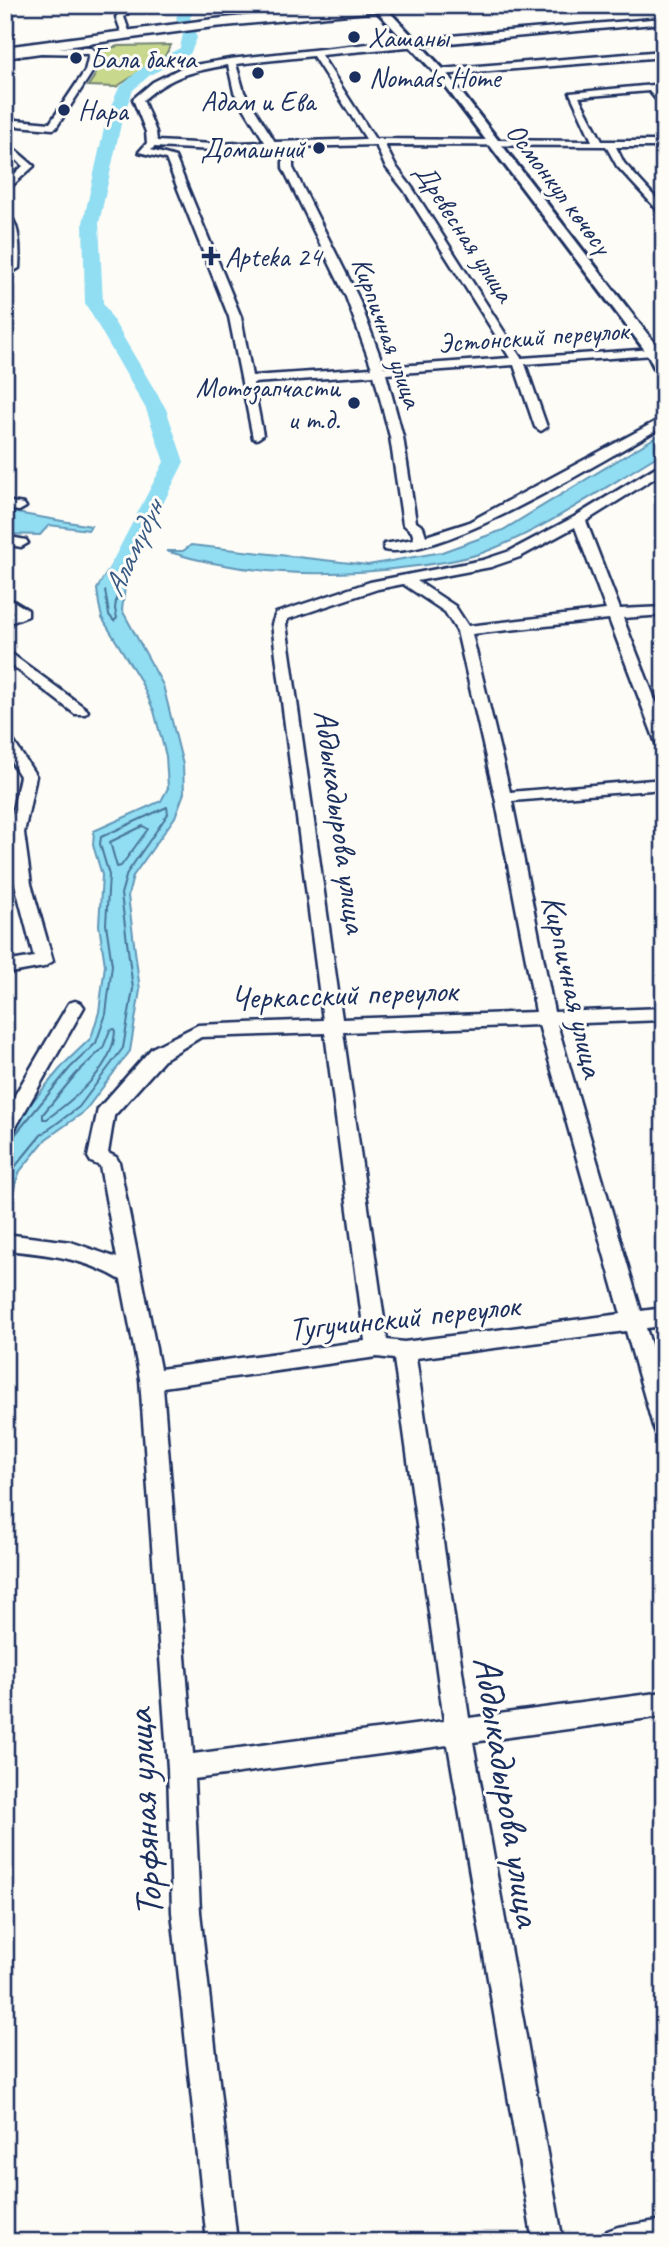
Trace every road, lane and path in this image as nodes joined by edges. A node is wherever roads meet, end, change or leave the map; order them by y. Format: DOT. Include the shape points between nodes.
graph roads {
  1 [pos="132,5"];
  2 [pos="323,5"];
  3 [pos="399,5"];
  4 [pos="378,6"];
  5 [pos="344,7"];
  6 [pos="664,20"];
  7 [pos="213,22"];
  8 [pos="165,28"];
  9 [pos="125,31"];
  10 [pos="414,42"];
  11 [pos="38,49"];
  12 [pos="5,51"];
  13 [pos="315,52"];
  14 [pos="664,54"];
  15 [pos="230,62"];
  16 [pos="440,72"];
  17 [pos="664,87"];
  18 [pos="652,88"];
  19 [pos="664,106"];
  20 [pos="5,122"];
  21 [pos="24,124"];
  22 [pos="9,139"];
  23 [pos="376,142"];
  24 [pos="496,143"];
  25 [pos="603,143"];
  26 [pos="271,144"];
  27 [pos="288,144"];
  28 [pos="664,144"];
  29 [pos="152,145"];
  30 [pos="5,189"];
  31 [pos="664,214"];
  32 [pos="5,215"];
  33 [pos="14,268"];
  34 [pos="654,352"];
  35 [pos="519,363"];
  36 [pos="379,371"];
  37 [pos="664,374"];
  38 [pos="248,380"];
  39 [pos="664,421"];
  40 [pos="541,427"];
  41 [pos="257,435"];
  42 [pos="664,466"];
  43 [pos="581,528"];
  44 [pos="5,540"];
  45 [pos="421,542"];
  46 [pos="21,543"];
  47 [pos="389,547"];
  48 [pos="406,580"];
  49 [pos="5,600"];
  50 [pos="664,611"];
  51 [pos="613,614"];
  52 [pos="5,621"];
  53 [pos="464,631"];
  54 [pos="5,653"];
  55 [pos="80,711"];
  56 [pos="5,739"];
  57 [pos="664,743"];
  58 [pos="664,784"];
  59 [pos="503,797"];
  60 [pos="5,968"];
  61 [pos="75,1007"];
  62 [pos="664,1014"];
  63 [pos="546,1017"];
  64 [pos="334,1026"];
  65 [pos="5,1129"];
  66 [pos="98,1157"];
  67 [pos="5,1242"];
  68 [pos="132,1276"];
  69 [pos="664,1317"];
  70 [pos="633,1320"];
  71 [pos="377,1348"];
  72 [pos="404,1351"];
  73 [pos="151,1379"];
  74 [pos="664,1426"];
  75 [pos="664,1704"];
  76 [pos="458,1731"];
  77 [pos="181,1768"];
  78 [pos="664,2235"];
  79 [pos="222,2242"];
  80 [pos="548,2242"];
  81 [pos="618,2242"];
  1 -- 9 [label="street" via="120,17"];
  2 -- 7 [label="main road"];
  3 -- 4 [label="main road"];
  4 -- 5 [label="main road"];
  4 -- 10 [label="street, Осмонкул көчөсү"];
  5 -- 7 [label="main road"];
  6 -- 10 [label="street"];
  7 -- 8 [label="main road"];
  8 -- 9 [label="main road"];
  8 -- 11 [label="main road"];
  9 -- 12 [label="main road"];
  10 -- 13 [label="street"];
  10 -- 16 [label="street, Осмонкул көчөсү"];
  11 -- 12 [label="main road"];
  11 -- 21 [label="street" via="80,49 93,54 89,71 53,126"];
  13 -- 15 [label="street"];
  13 -- 23 [label="street, Древесная улица"];
  14 -- 16 [label="street"];
  15 -- 26 [label="street" via="239,92"];
  15 -- 29 [label="street" via="186,69 138,99"];
  16 -- 24 [label="street, Осмонкул көчөсү"];
  17 -- 18 [label="street"];
  18 -- 19 [label="street"];
  18 -- 25 [label="street" via="573,95"];
  20 -- 21 [label="street"];
  21 -- 22 [label="street"];
  22 -- 30 [label="street" via="29,166"];
  23 -- 24 [label="street"];
  23 -- 27 [label="street"];
  23 -- 35 [label="street, Древесная улица"];
  24 -- 25 [label="street"];
  24 -- 34 [label="street, Осмонкул көчөсү"];
  25 -- 28 [label="street"];
  25 -- 31 [label="street"];
  26 -- 27 [label="street"];
  26 -- 29 [label="street"];
  27 -- 36 [label="street, Кирпичная улица" via="288,168 352,299"];
  29 -- 38 [label="street" via="144,152 170,157 205,239 234,317"];
  32 -- 33 [label="street" via="15,242"];
  34 -- 35 [label="street, Эстонский переулок"];
  34 -- 37 [label="street, Осмонкул көчөсү"];
  35 -- 36 [label="street, Эстонский переулок"];
  35 -- 40 [label="street, Древесная улица"];
  36 -- 38 [label="street, Эстонский переулок"];
  36 -- 45 [label="street, Кирпичная улица" via="404,469 410,524 418,530"];
  38 -- 41 [label="street"];
  39 -- 45 [label="street" via="472,526"];
  42 -- 43 [label="street"];
  43 -- 48 [label="street, Абдыкадырова улица" via="486,564"];
  43 -- 51 [label="street"];
  44 -- 46 [label="street"];
  45 -- 47 [label="street"];
  48 -- 53 [label="street, Кирпичная улица" via="450,609"];
  48 -- 64 [label="street, Абдыкадырова улица" via="375,585 281,616 279,624"];
  49 -- 52 [label="street" via="23,613"];
  50 -- 51 [label="street"];
  51 -- 53 [label="street"];
  51 -- 57 [label="street"];
  53 -- 59 [label="street, Кирпичная улица"];
  54 -- 55 [label="street"];
  56 -- 60 [label="street" via="28,776 16,832 23,884 44,961"];
  58 -- 59 [label="street"];
  59 -- 63 [label="street, Кирпичная улица"];
  61 -- 65 [label="street"];
  62 -- 63 [label="street, Черкасский переулок"];
  63 -- 64 [label="street, Черкасский переулок"];
  63 -- 70 [label="street, Кирпичная улица"];
  64 -- 66 [label="street, Черкасский переулок" via="198,1031 159,1053 105,1114"];
  64 -- 71 [label="street, Абдыкадырова улица"];
  66 -- 68 [label="street, Торфяная улица" via="109,1162"];
  67 -- 68 [label="street" via="71,1248 102,1258"];
  68 -- 73 [label="street, Торфяная улица"];
  69 -- 70 [label="street, Тугучинский переулок"];
  70 -- 72 [label="street, Тугучинский переулок"];
  70 -- 74 [label="street, Кирпичная улица"];
  71 -- 72 [label="street, Тугучинский переулок"];
  71 -- 73 [label="street, Тугучинский переулок"];
  72 -- 76 [label="street, Абдыкадырова улица"];
  73 -- 77 [label="street, Торфяная улица"];
  75 -- 76 [label="street"];
  76 -- 77 [label="street"];
  76 -- 80 [label="street, Абдыкадырова улица"];
  77 -- 79 [label="street, Торфяная улица" via="186,1912"];
  78 -- 81 [label="street"];
}
